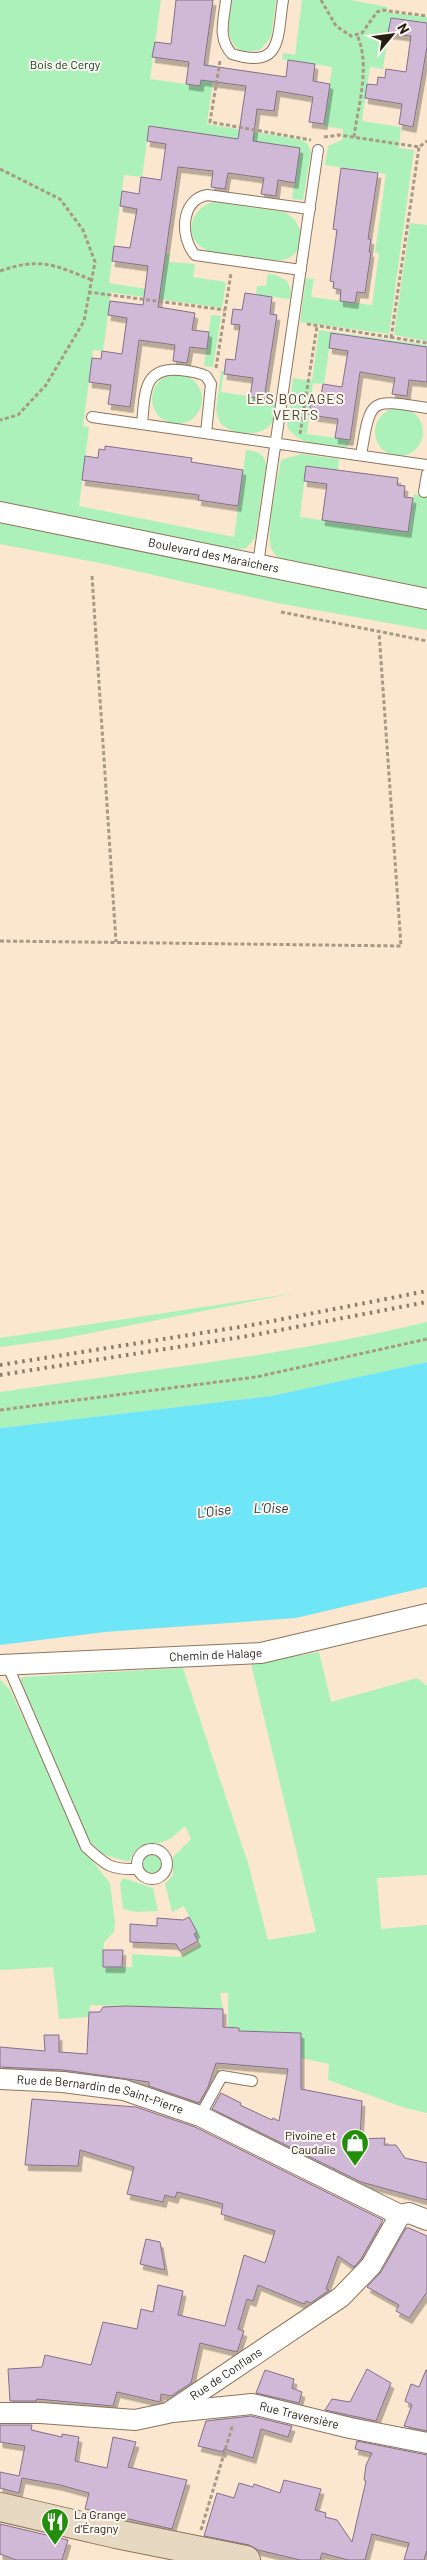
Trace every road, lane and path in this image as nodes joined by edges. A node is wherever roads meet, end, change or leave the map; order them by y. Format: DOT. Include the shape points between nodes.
graph roads {
  1 [pos="226,0"];
  2 [pos="283,0"];
  3 [pos="320,0"];
  4 [pos="427,16"];
  5 [pos="357,35"];
  6 [pos="227,47"];
  7 [pos="210,122"];
  8 [pos="354,137"];
  9 [pos="418,147"];
  10 [pos="318,150"];
  11 [pos="0,169"];
  12 [pos="310,209"];
  13 [pos="233,260"];
  14 [pos="301,270"];
  15 [pos="0,271"];
  16 [pos="92,280"];
  17 [pos="88,292"];
  18 [pos="225,310"];
  19 [pos="294,322"];
  20 [pos="317,326"];
  21 [pos="391,338"];
  22 [pos="427,343"];
  23 [pos="209,379"];
  24 [pos="427,408"];
  25 [pos="92,417"];
  26 [pos="0,420"];
  27 [pos="142,424"];
  28 [pos="206,433"];
  29 [pos="276,443"];
  30 [pos="299,446"];
  31 [pos="361,455"];
  32 [pos="427,465"];
  33 [pos="427,474"];
  34 [pos="424,492"];
  35 [pos="0,512"];
  36 [pos="258,564"];
  37 [pos="92,576"];
  38 [pos="427,599"];
  39 [pos="281,612"];
  40 [pos="379,632"];
  41 [pos="427,640"];
  42 [pos="0,941"];
  43 [pos="116,942"];
  44 [pos="427,1339"];
  45 [pos="0,1410"];
  46 [pos="427,1614"];
  47 [pos="3,1664"];
  48 [pos="137,1869"];
  49 [pos="0,2079"];
  50 [pos="252,2081"];
  51 [pos="200,2116"];
  52 [pos="400,2215"];
  53 [pos="427,2220"];
  54 [pos="239,2404"];
  55 [pos="0,2413"];
  56 [pos="168,2413"];
  57 [pos="427,2443"];
  58 [pos="0,2507"];
  59 [pos="200,2532"];
  60 [pos="116,2534"];
  61 [pos="190,2560"];
  62 [pos="246,2560"];
  1 -- 6 [label="lane" via="222,34"];
  2 -- 6 [label="lane" via="272,52 263,58 253,58 232,54"];
  3 -- 5 [label="path" via="336,26 351,36"];
  4 -- 5 [label="path" via="382,10"];
  5 -- 8 [label="path" via="361,44 363,74"];
  6 -- 7 [label="path" via="220,61"];
  9 -- 21 [label="path"];
  10 -- 12 [label="lane"];
  11 -- 16 [label="path" via="60,199 83,230 95,262"];
  12 -- 13 [label="lane" via="207,195 197,198 187,211 185,233 188,245 195,254"];
  12 -- 14 [label="lane"];
  13 -- 14 [label="lane"];
  13 -- 18 [label="path"];
  14 -- 19 [label="lane"];
  15 -- 16 [label="path" via="19,264 50,263"];
  16 -- 17 [label="path"];
  17 -- 18 [label="path"];
  17 -- 26 [label="path" via="84,321 46,385 18,415"];
  18 -- 23 [label="path" via="215,372"];
  19 -- 20 [label="path"];
  19 -- 29 [label="lane"];
  20 -- 21 [label="path"];
  20 -- 30 [label="path"];
  21 -- 22 [label="path"];
  23 -- 27 [label="lane" via="196,372 170,369 154,375 146,390"];
  23 -- 28 [label="lane"];
  24 -- 31 [label="lane" via="392,402 373,408 368,415"];
  25 -- 27 [label="lane"];
  27 -- 28 [label="lane"];
  28 -- 29 [label="lane"];
  29 -- 30 [label="lane"];
  29 -- 36 [label="lane"];
  30 -- 31 [label="lane"];
  31 -- 32 [label="lane"];
  33 -- 34 [label="lane"];
  35 -- 36 [label="street, Boulevard des Maraichers"];
  36 -- 38 [label="street, Boulevard des Maraichers"];
  37 -- 43 [label="path"];
  39 -- 40 [label="path"];
  40 -- 41 [label="path"];
  40 -- 43 [label="path" via="401,946"];
  42 -- 43 [label="path"];
  44 -- 45 [label="path" via="256,1377"];
  46 -- 47 [label="street, Chemin de Halage" via="261,1653"];
  47 -- 48 [label="lane" via="86,1847 107,1866 119,1870"];
  49 -- 51 [label="street, Rue de Bernardin de Saint-Pierre" via="63,2082 124,2090"];
  50 -- 51 [label="lane, Rue de Bernardin de Saint-Pierre" via="222,2076"];
  51 -- 52 [label="street, Rue de Bernardin de Saint-Pierre"];
  52 -- 53 [label="street, Rue de Bernardin de Saint-Pierre" via="409,2213"];
  52 -- 56 [label="street, Rue de Conflans" via="371,2266 341,2297"];
  54 -- 56 [label="street, Rue Traversière"];
  54 -- 57 [label="street, Rue Traversière" via="252,2404"];
  54 -- 59 [label="path"];
  55 -- 56 [label="street, Rue de Conflans" via="41,2412 134,2420"];
  58 -- 60 [label="main road"];
  60 -- 61 [label="main road"];
  60 -- 62 [label="main road"];
}
